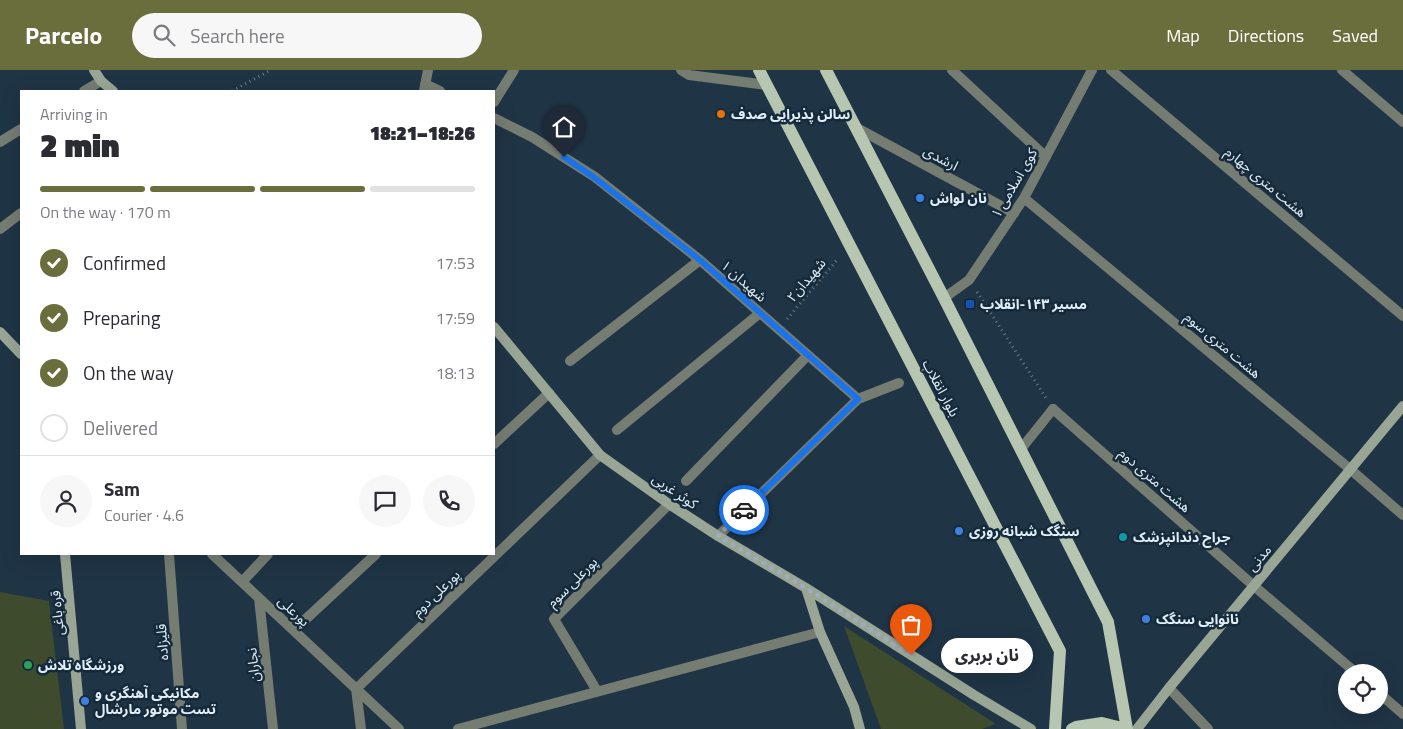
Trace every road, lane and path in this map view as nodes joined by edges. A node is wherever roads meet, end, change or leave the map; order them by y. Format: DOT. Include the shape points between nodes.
graph roads {
  1 [pos="94,70"];
  2 [pos="271,70"];
  3 [pos="428,70"];
  4 [pos="514,70"];
  5 [pos="681,70"];
  6 [pos="759,70"];
  7 [pos="826,70"];
  8 [pos="952,70"];
  9 [pos="1092,70"];
  10 [pos="1111,70"];
  11 [pos="1342,70"];
  12 [pos="101,81"];
  13 [pos="766,84"];
  14 [pos="424,88"];
  15 [pos="86,90"];
  16 [pos="112,90"];
  17 [pos="234,90"];
  18 [pos="495,100"];
  19 [pos="495,118"];
  20 [pos="1403,122"];
  21 [pos="855,127"];
  22 [pos="20,130"];
  23 [pos="0,142"];
  24 [pos="1046,157"];
  25 [pos="1024,198"];
  26 [pos="1014,213"];
  27 [pos="20,214"];
  28 [pos="0,229"];
  29 [pos="850,246"];
  30 [pos="700,260"];
  31 [pos="969,280"];
  32 [pos="944,298"];
  33 [pos="760,313"];
  34 [pos="1403,316"];
  35 [pos="495,328"];
  36 [pos="779,330"];
  37 [pos="0,332"];
  38 [pos="20,353"];
  39 [pos="808,355"];
  40 [pos="570,361"];
  41 [pos="899,383"];
  42 [pos="549,393"];
  43 [pos="858,399"];
  44 [pos="1403,406"];
  45 [pos="1053,409"];
  46 [pos="617,430"];
  47 [pos="495,443"];
  48 [pos="1021,448"];
  49 [pos="600,455"];
  50 [pos="1350,469"];
  51 [pos="686,481"];
  52 [pos="669,504"];
  53 [pos="1403,515"];
  54 [pos="718,536"];
  55 [pos="65,555"];
  56 [pos="169,555"];
  57 [pos="213,555"];
  58 [pos="267,555"];
  59 [pos="375,555"];
  60 [pos="242,582"];
  61 [pos="1254,586"];
  62 [pos="806,588"];
  63 [pos="259,598"];
  64 [pos="294,630"];
  65 [pos="820,632"];
  66 [pos="1346,664"];
  67 [pos="1169,688"];
  68 [pos="356,689"];
  69 [pos="597,691"];
  70 [pos="1388,701"];
  71 [pos="1403,714"];
  72 [pos="81,729"];
  73 [pos="182,729"];
  74 [pos="274,729"];
  75 [pos="361,729"];
  76 [pos="399,729"];
  77 [pos="458,729"];
  78 [pos="860,729"];
  79 [pos="1031,729"];
  80 [pos="1055,729"];
  81 [pos="1072,729"];
  82 [pos="1126,729"];
  83 [pos="1137,729"];
  84 [pos="1208,729"];
  1 -- 12 [label="street"];
  2 -- 17 [label="path"];
  3 -- 14 [label="street"];
  4 -- 18 [label="street"];
  5 -- 13 [label="street" via="689,76"];
  6 -- 13 [label="main road, بلوار انقلاب"];
  7 -- 21 [label="main road"];
  8 -- 24 [label="street"];
  9 -- 24 [label="street, کوی اسلامی ۱"];
  10 -- 34 [label="street, هشت متری چهارم"];
  11 -- 20 [label="street"];
  12 -- 15 [label="street"];
  12 -- 16 [label="street"];
  13 -- 29 [label="main road, بلوار انقلاب"];
  19 -- 30 [label="street, شهیدان ۱" via="532,137 595,178"];
  21 -- 26 [label="street, ارشدی"];
  21 -- 32 [label="main road"];
  22 -- 23 [label="street"];
  24 -- 25 [label="street, کوی اسلامی ۱"];
  25 -- 26 [label="street, کوی اسلامی ۱"];
  25 -- 50 [label="street, هشت متری سوم"];
  26 -- 31 [label="street, کوی اسلامی ۱"];
  27 -- 28 [label="street"];
  29 -- 36 [label="path, شهیدان۲"];
  29 -- 80 [label="main road, بلوار انقلاب" via="1060,651"];
  30 -- 33 [label="street, شهیدان ۱"];
  30 -- 40 [label="street"];
  31 -- 32 [label="street, کوی اسلامی ۱"];
  31 -- 45 [label="path"];
  32 -- 48 [label="main road"];
  33 -- 36 [label="street, شهیدان ۱"];
  33 -- 46 [label="street"];
  35 -- 42 [label="street, کوثر غربی"];
  36 -- 39 [label="street, شهیدان ۱"];
  37 -- 38 [label="street"];
  39 -- 43 [label="street, شهیدان ۱"];
  39 -- 51 [label="street"];
  41 -- 43 [label="street"];
  42 -- 47 [label="street"];
  42 -- 49 [label="street, کوثر غربی"];
  43 -- 54 [label="street"];
  44 -- 50 [label="street, مدنی"];
  45 -- 48 [label="street"];
  45 -- 61 [label="street, هشت متری دوم"];
  48 -- 82 [label="main road" via="1108,622"];
  49 -- 52 [label="street, کوثر غربی"];
  49 -- 68 [label="street, پورعلی دوم"];
  50 -- 53 [label="street, هشت متری سوم"];
  50 -- 61 [label="street, مدنی"];
  52 -- 54 [label="street, کوثر غربی"];
  52 -- 69 [label="street, پورعلی سوم" via="554,618"];
  54 -- 62 [label="street, کوثر غربی"];
  55 -- 72 [label="street, قره باغی"];
  56 -- 73 [label="street, قلیزاده"];
  57 -- 60 [label="street, پورعلی"];
  58 -- 60 [label="street"];
  59 -- 64 [label="street"];
  60 -- 63 [label="street, پورعلی"];
  61 -- 66 [label="street, هشت متری دوم"];
  61 -- 67 [label="street, مدنی"];
  62 -- 65 [label="street"];
  62 -- 79 [label="street, کوثر غربی"];
  63 -- 64 [label="street, پورعلی"];
  63 -- 74 [label="street, نجاران"];
  64 -- 68 [label="street, پورعلی"];
  65 -- 69 [label="street"];
  65 -- 78 [label="street" via="854,707"];
  67 -- 83 [label="street, مدنی"];
  67 -- 84 [label="street"];
  68 -- 75 [label="street"];
  68 -- 76 [label="street, پورعلی"];
  69 -- 77 [label="street"];
  70 -- 71 [label="street"];
  81 -- 82 [label="main road" via="1102,723"];
}
